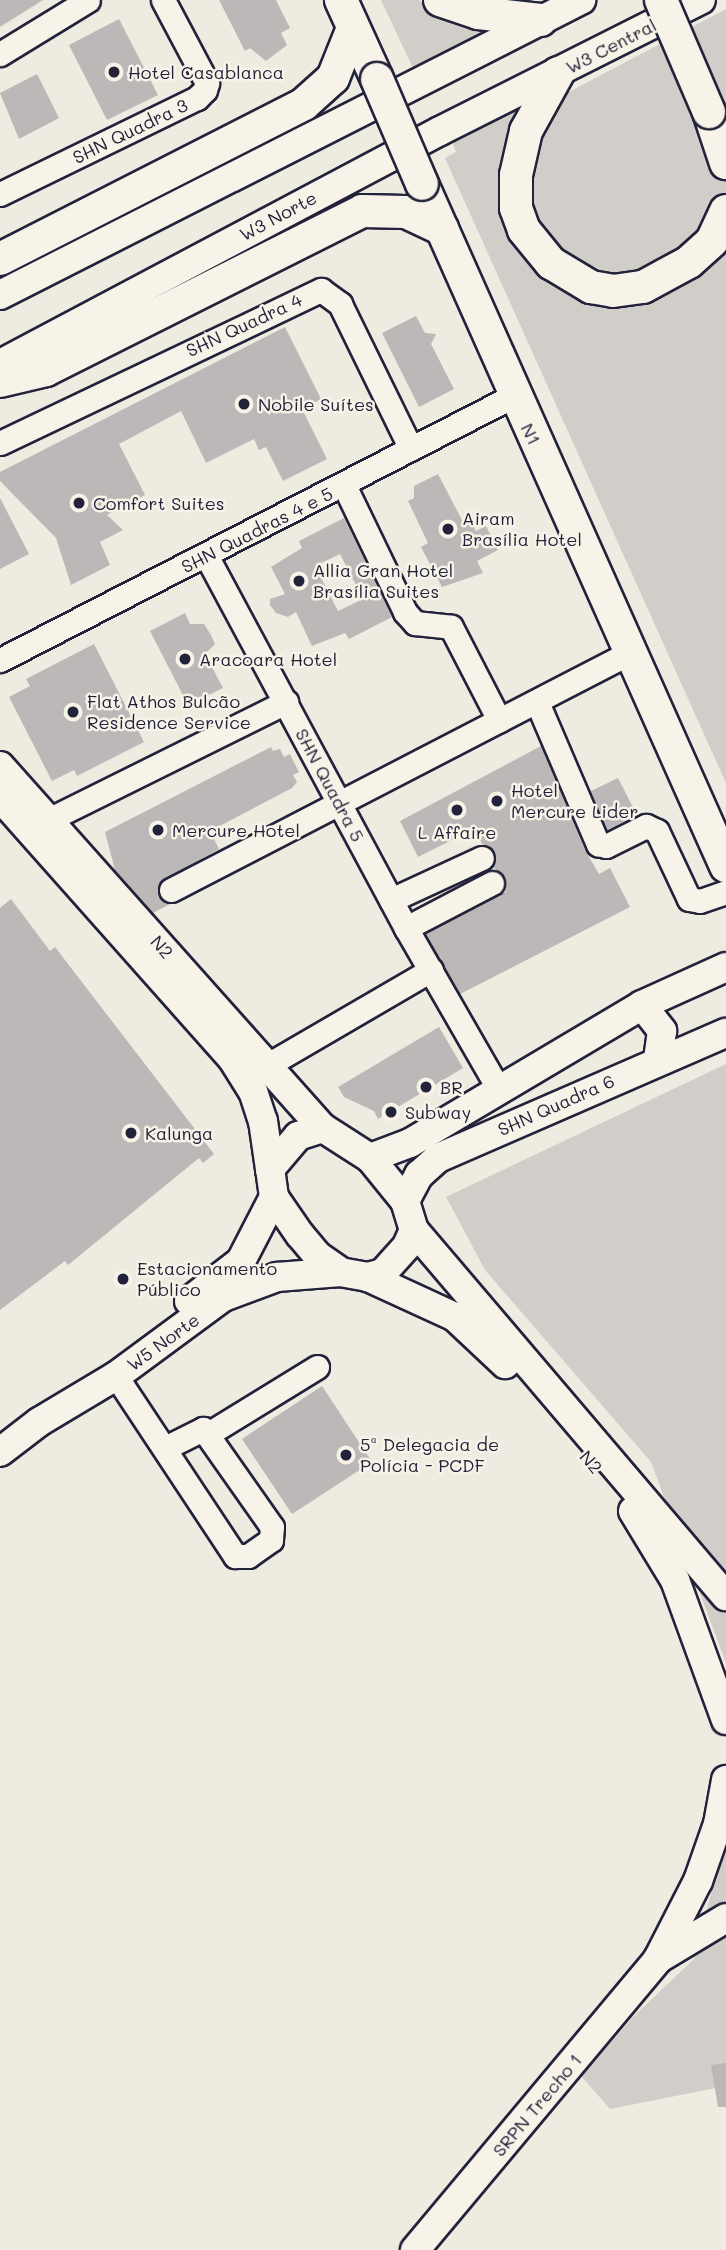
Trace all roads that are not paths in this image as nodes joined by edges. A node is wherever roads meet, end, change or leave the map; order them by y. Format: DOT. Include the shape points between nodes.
graph roads {
  1 [pos="88,0"];
  2 [pos="163,0"];
  3 [pos="440,0"];
  4 [pos="581,0"];
  5 [pos="661,0"];
  6 [pos="701,0"];
  7 [pos="347,14"];
  8 [pos="541,20"];
  9 [pos="0,54"];
  10 [pos="558,73"];
  11 [pos="726,163"];
  12 [pos="0,194"];
  13 [pos="726,211"];
  14 [pos="442,229"];
  15 [pos="0,259"];
  16 [pos="0,295"];
  17 [pos="0,364"];
  18 [pos="0,381"];
  19 [pos="513,396"];
  20 [pos="0,443"];
  21 [pos="411,449"];
  22 [pos="344,485"];
  23 [pos="207,557"];
  24 [pos="631,652"];
  25 [pos="0,660"];
  26 [pos="286,702"];
  27 [pos="537,702"];
  28 [pos="499,720"];
  29 [pos="0,766"];
  30 [pos="0,797"];
  31 [pos="341,802"];
  32 [pos="0,823"];
  33 [pos="38,824"];
  34 [pos="482,858"];
  35 [pos="726,866"];
  36 [pos="492,883"];
  37 [pos="171,890"];
  38 [pos="726,892"];
  39 [pos="391,900"];
  40 [pos="406,928"];
  41 [pos="726,967"];
  42 [pos="431,970"];
  43 [pos="642,1005"];
  44 [pos="726,1033"];
  45 [pos="658,1059"];
  46 [pos="267,1066"];
  47 [pos="499,1090"];
  48 [pos="323,1128"];
  49 [pos="370,1158"];
  50 [pos="270,1170"];
  51 [pos="274,1197"];
  52 [pos="405,1202"];
  53 [pos="414,1230"];
  54 [pos="354,1274"];
  55 [pos="317,1367"];
  56 [pos="116,1376"];
  57 [pos="0,1430"];
  58 [pos="208,1434"];
  59 [pos="165,1448"];
  60 [pos="0,1452"];
  61 [pos="726,1596"];
  62 [pos="726,1720"];
  63 [pos="726,1780"];
  64 [pos="726,1918"];
  65 [pos="658,1959"];
  66 [pos="415,2250"];
  1 -- 9 [label="street"];
  2 -- 12 [label="street, SHN Quadra 3" via="207,83 205,90 197,98"];
  3 -- 8 [label="highway" via="478,13"];
  4 -- 8 [label="main road"];
  5 -- 11 [label="highway, bridge"];
  6 -- 10 [label="main road, W3 Central"];
  7 -- 14 [label="highway, N1, bridge"];
  7 -- 15 [label="highway" via="334,78 304,104"];
  8 -- 16 [label="main road"];
  10 -- 13 [label="highway" via="526,131 516,175 516,208 524,230 551,264 591,287 613,291 643,287 689,262 712,241"];
  10 -- 17 [label="main road, W3 Norte"];
  14 -- 18 [label="highway" via="406,212 362,211 46,370"];
  14 -- 19 [label="highway, N1"];
  19 -- 21 [label="street, SHN Quadras 4 e 5"];
  19 -- 24 [label="highway, N1"];
  20 -- 21 [label="street, SHN Quadra 4" via="321,290 340,304"];
  21 -- 22 [label="street, SHN Quadras 4 e 5"];
  22 -- 23 [label="street, SHN Quadras 4 e 5"];
  22 -- 28 [label="street" via="405,612 415,623 451,626"];
  23 -- 25 [label="street, SHN Quadras 4 e 5"];
  23 -- 26 [label="street, SHN Quadra 5"];
  24 -- 27 [label="street"];
  24 -- 35 [label="highway, N1"];
  26 -- 31 [label="street, SHN Quadra 5"];
  26 -- 33 [label="street"];
  27 -- 28 [label="street"];
  27 -- 38 [label="street" via="598,844 606,846 646,826 657,831 689,899 700,901"];
  28 -- 31 [label="street"];
  29 -- 33 [label="main road, N2"];
  30 -- 33 [label="main road, N2"];
  31 -- 37 [label="street"];
  31 -- 39 [label="street, SHN Quadra 5"];
  32 -- 33 [label="street"];
  33 -- 46 [label="main road, N2"];
  33 -- 50 [label="main road, N2" via="232,1058 253,1091"];
  34 -- 39 [label="street"];
  36 -- 40 [label="street"];
  39 -- 40 [label="street, SHN Quadra 5"];
  40 -- 42 [label="street, SHN Quadra 5"];
  41 -- 43 [label="main road"];
  42 -- 46 [label="street"];
  42 -- 47 [label="street, SHN Quadra 5"];
  43 -- 45 [label="main road" via="662,1031"];
  43 -- 47 [label="main road"];
  44 -- 45 [label="main road, SHN Quadra 6"];
  45 -- 52 [label="main road, SHN Quadra 6" via="438,1158 419,1175"];
  46 -- 48 [label="main road, N2"];
  47 -- 49 [label="main road" via="410,1143"];
  48 -- 49 [label="main road"];
  48 -- 50 [label="main road" via="298,1136"];
  49 -- 52 [label="main road"];
  50 -- 51 [label="main road"];
  51 -- 54 [label="main road" via="317,1255"];
  51 -- 57 [label="main road, W5 Norte" via="241,1261 153,1329"];
  52 -- 53 [label="main road"];
  53 -- 54 [label="main road" via="396,1262 383,1273"];
  53 -- 61 [label="main road, N2"];
  54 -- 56 [label="main road, W5 Norte" via="277,1277 233,1293"];
  54 -- 62 [label="main road, N2" via="455,1317 474,1331 626,1502 675,1580"];
  55 -- 58 [label="street"];
  56 -- 59 [label="street"];
  56 -- 60 [label="main road, W5 Norte" via="39,1422"];
  58 -- 59 [label="street" via="196,1430"];
  58 -- 59 [label="street" via="272,1527 271,1540 248,1556 235,1556"];
  63 -- 65 [label="main road, SRPN Trecho 1" via="718,1824 698,1881"];
  64 -- 65 [label="main road, SRPN Trecho 1"];
  65 -- 66 [label="main road, SRPN Trecho 1"];
}
